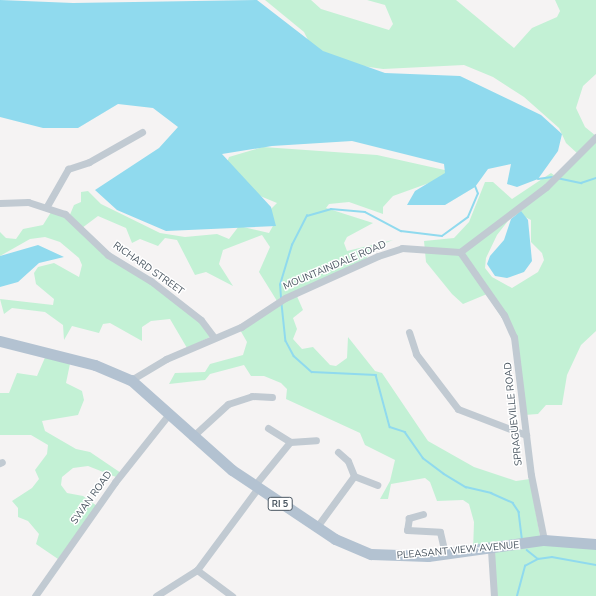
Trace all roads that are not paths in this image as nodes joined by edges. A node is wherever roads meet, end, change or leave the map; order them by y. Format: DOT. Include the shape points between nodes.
graph roads {
  1 [pos="142,132"];
  2 [pos="596,137"];
  3 [pos="0,203"];
  4 [pos="47,206"];
  5 [pos="460,252"];
  6 [pos="410,332"];
  7 [pos="214,337"];
  8 [pos="0,341"];
  9 [pos="131,380"];
  10 [pos="272,397"];
  11 [pos="169,414"];
  12 [pos="268,428"];
  13 [pos="526,435"];
  14 [pos="192,437"];
  15 [pos="316,440"];
  16 [pos="290,442"];
  17 [pos="338,452"];
  18 [pos="354,476"];
  19 [pos="377,485"];
  20 [pos="256,487"];
  21 [pos="423,514"];
  22 [pos="316,528"];
  23 [pos="544,540"];
  24 [pos="596,544"];
  25 [pos="491,550"];
  26 [pos="445,553"];
  27 [pos="197,570"];
  28 [pos="35,596"];
  29 [pos="156,596"];
  30 [pos="232,596"];
  31 [pos="494,596"];
  1 -- 4 [label="street" via="89,162 68,169"];
  2 -- 5 [label="street" via="546,186"];
  3 -- 4 [label="street, RICHARD STREET"];
  4 -- 7 [label="street, RICHARD STREET" via="65,214 108,255 151,281 201,320"];
  5 -- 7 [label="street, MOUNTAINDALE ROAD" via="402,248 378,256 285,298 241,327"];
  5 -- 13 [label="street, SPRAGUEVILLE ROAD" via="504,315 514,336"];
  6 -- 13 [label="street" via="416,354 458,409"];
  7 -- 9 [label="street, MOUNTAINDALE ROAD"];
  8 -- 9 [label="main road, PLEASANT VIEW AVENUE / RI 5" via="95,365"];
  9 -- 11 [label="main road, PLEASANT VIEW AVENUE / RI 5"];
  10 -- 14 [label="street" via="252,396 228,404"];
  11 -- 14 [label="main road, PLEASANT VIEW AVENUE / RI 5"];
  11 -- 28 [label="street, SWAN ROAD" via="115,482"];
  12 -- 16 [label="street"];
  13 -- 23 [label="street, SPRAGUEVILLE ROAD"];
  14 -- 20 [label="main road, PLEASANT VIEW AVENUE / RI 5"];
  15 -- 16 [label="street"];
  16 -- 20 [label="street"];
  17 -- 18 [label="street" via="348,461"];
  18 -- 19 [label="street"];
  18 -- 22 [label="street"];
  20 -- 22 [label="main road, PLEASANT VIEW AVENUE / RI 5"];
  20 -- 27 [label="street"];
  21 -- 26 [label="street" via="409,518 407,530 440,532"];
  22 -- 26 [label="main road, PLEASANT VIEW AVENUE / RI 5" via="371,554 408,557"];
  23 -- 24 [label="main road, PLEASANT VIEW AVENUE / RI 5"];
  23 -- 25 [label="main road, PLEASANT VIEW AVENUE / RI 5"];
  25 -- 26 [label="main road, PLEASANT VIEW AVENUE / RI 5"];
  25 -- 31 [label="street"];
  27 -- 29 [label="street"];
  27 -- 30 [label="street"];
}
